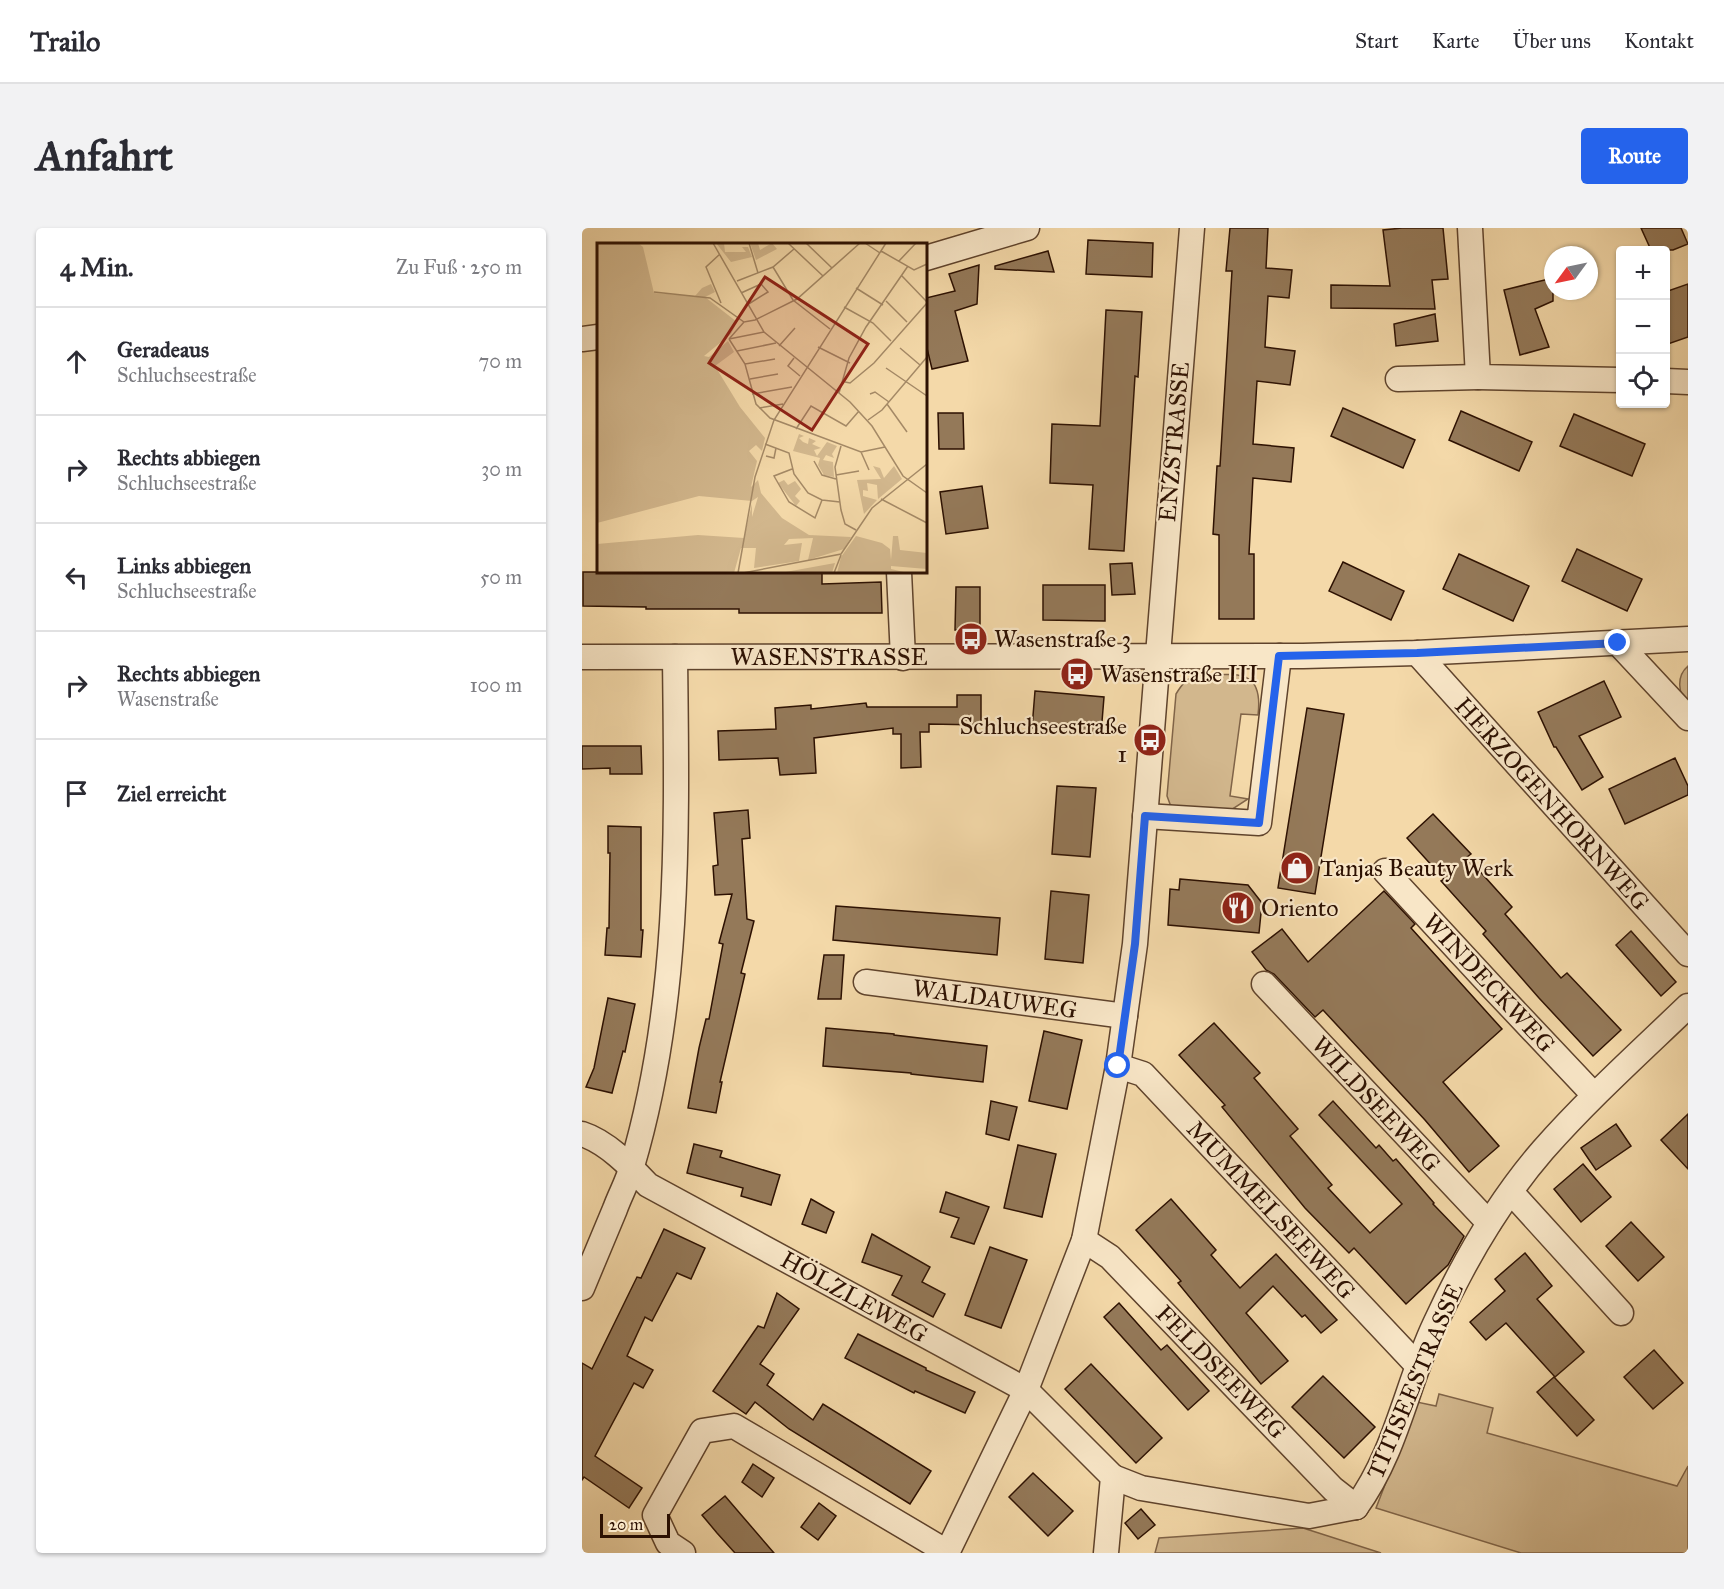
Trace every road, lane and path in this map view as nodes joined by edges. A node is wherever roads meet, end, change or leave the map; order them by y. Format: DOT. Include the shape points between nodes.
graph roads {
  1 [pos="1027,228"];
  2 [pos="1192,228"];
  3 [pos="1470,228"];
  4 [pos="927,258"];
  5 [pos="597,337"];
  6 [pos="582,339"];
  7 [pos="1478,377"];
  8 [pos="1398,379"];
  9 [pos="1616,380"];
  10 [pos="1670,381"];
  11 [pos="1688,382"];
  12 [pos="899,573"];
  13 [pos="1688,639"];
  14 [pos="1618,643"];
  15 [pos="1417,653"];
  16 [pos="1157,656"];
  17 [pos="1279,656"];
  18 [pos="582,657"];
  19 [pos="675,657"];
  20 [pos="903,658"];
  21 [pos="1688,718"];
  22 [pos="1145,816"];
  23 [pos="1385,871"];
  24 [pos="1688,954"];
  25 [pos="866,982"];
  26 [pos="1264,984"];
  27 [pos="1688,1005"];
  28 [pos="1125,1016"];
  29 [pos="1118,1066"];
  30 [pos="1594,1095"];
  31 [pos="582,1134"];
  32 [pos="632,1168"];
  33 [pos="1511,1192"];
  34 [pos="1489,1223"];
  35 [pos="1084,1239"];
  36 [pos="582,1288"];
  37 [pos="1621,1313"];
  38 [pos="1418,1366"];
  39 [pos="1026,1390"];
  40 [pos="1113,1477"];
  41 [pos="1356,1507"];
  42 [pos="947,1552"];
  43 [pos="683,1553"];
  44 [pos="1106,1553"];
  1 -- 4 [label="street"];
  2 -- 16 [label="street, ENZSTRASSE"];
  3 -- 7 [label="street"];
  5 -- 6 [label="street"];
  7 -- 8 [label="street"];
  7 -- 9 [label="street"];
  10 -- 11 [label="street"];
  12 -- 20 [label="street"];
  13 -- 14 [label="street, WASENSTRASSE"];
  14 -- 15 [label="street, WASENSTRASSE"];
  14 -- 21 [label="street"];
  15 -- 17 [label="street, WASENSTRASSE"];
  15 -- 24 [label="street, HERZOGENHORNWEG"];
  16 -- 17 [label="street, WASENSTRASSE"];
  16 -- 20 [label="street, WASENSTRASSE"];
  16 -- 22 [label="street, ENZSTRASSE"];
  17 -- 22 [label="street" via="1259,823"];
  18 -- 19 [label="street, WASENSTRASSE"];
  19 -- 20 [label="street, WASENSTRASSE"];
  19 -- 32 [label="street" via="677,827 673,924 664,1022"];
  22 -- 28 [label="street, ENZSTRASSE"];
  23 -- 30 [label="street, WINDECKWEG"];
  25 -- 28 [label="street, WALDAUWEG"];
  26 -- 34 [label="street, WILDSEEWEG"];
  27 -- 30 [label="street, TITISEESTRASSE"];
  28 -- 29 [label="street, ENZSTRASSE"];
  29 -- 35 [label="street, ENZSTRASSE"];
  29 -- 38 [label="street, MUMMELSEEWEG" via="1143,1074"];
  30 -- 33 [label="street, TITISEESTRASSE"];
  31 -- 32 [label="street, HÖLZLEWEG" via="592,1137"];
  32 -- 36 [label="street"];
  32 -- 39 [label="street, HÖLZLEWEG" via="648,1185"];
  33 -- 34 [label="street, TITISEESTRASSE"];
  33 -- 37 [label="street"];
  34 -- 38 [label="street, TITISEESTRASSE" via="1435,1323"];
  35 -- 39 [label="street, ENZSTRASSE"];
  35 -- 41 [label="street, FELDSEEWEG" via="1110,1257 1333,1489"];
  38 -- 41 [label="street, TITISEESTRASSE" via="1390,1444"];
  39 -- 40 [label="street, HÖLZLEWEG"];
  39 -- 42 [label="street, ENZSTRASSE"];
  40 -- 41 [label="street, HÖLZLEWEG" via="1141,1488 1309,1516"];
  40 -- 44 [label="street"];
  42 -- 43 [label="street" via="734,1426 702,1431 654,1515 668,1543"];
}
